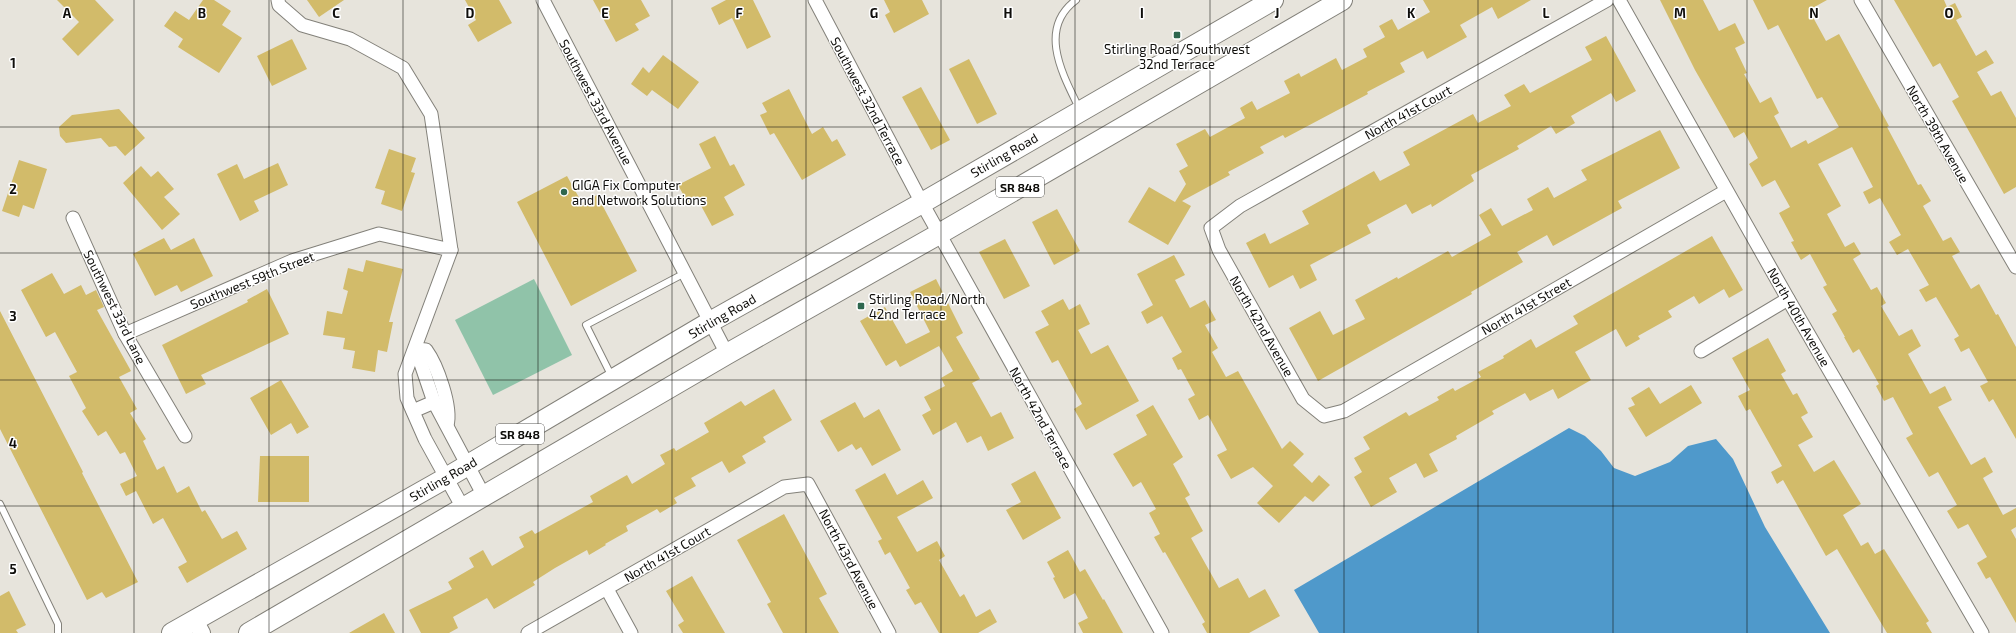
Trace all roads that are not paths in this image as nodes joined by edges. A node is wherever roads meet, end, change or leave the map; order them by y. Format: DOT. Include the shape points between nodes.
graph roads {
  1 [pos="278,0"];
  2 [pos="542,0"];
  3 [pos="815,0"];
  4 [pos="1076,0"];
  5 [pos="1273,0"];
  6 [pos="1342,0"];
  7 [pos="1607,0"];
  8 [pos="1619,0"];
  9 [pos="1861,0"];
  10 [pos="1080,112"];
  11 [pos="1726,191"];
  12 [pos="922,203"];
  13 [pos="73,218"];
  14 [pos="1211,228"];
  15 [pos="939,234"];
  16 [pos="451,250"];
  17 [pos="2016,268"];
  18 [pos="685,273"];
  19 [pos="1788,299"];
  20 [pos="710,322"];
  21 [pos="126,334"];
  22 [pos="416,349"];
  23 [pos="1701,351"];
  24 [pos="727,354"];
  25 [pos="612,379"];
  26 [pos="434,402"];
  27 [pos="413,411"];
  28 [pos="1324,416"];
  29 [pos="447,427"];
  30 [pos="185,436"];
  31 [pos="467,466"];
  32 [pos="446,478"];
  33 [pos="808,484"];
  34 [pos="484,496"];
  35 [pos="0,504"];
  36 [pos="463,508"];
  37 [pos="606,589"];
  38 [pos="198,627"];
  39 [pos="58,633"];
  40 [pos="172,633"];
  41 [pos="249,633"];
  42 [pos="528,633"];
  43 [pos="631,633"];
  44 [pos="889,633"];
  45 [pos="1162,633"];
  46 [pos="1982,633"];
  1 -- 16 [label="street" via="279,5 302,25 350,39 403,68 431,114"];
  2 -- 18 [label="street, Southwest 33rd Avenue"];
  3 -- 12 [label="street, Southwest 32nd Terrace"];
  4 -- 10 [label="lane" via="1062,17 1055,35 1060,69"];
  5 -- 10 [label="main road, Stirling Road / SR 848"];
  6 -- 15 [label="main road, SR 848"];
  7 -- 14 [label="street, North 41st Court" via="1240,206"];
  8 -- 11 [label="street, North 40th Avenue"];
  9 -- 17 [label="street, North 39th Avenue"];
  10 -- 12 [label="main road, Stirling Road / SR 848"];
  11 -- 19 [label="street, North 40th Avenue"];
  11 -- 28 [label="street, North 41st Street" via="1344,411"];
  12 -- 15 [label="street, North 42nd Terrace"];
  12 -- 20 [label="main road, Stirling Road / SR 848"];
  13 -- 21 [label="street, Southwest 33rd Lane"];
  14 -- 28 [label="street, North 42nd Avenue" via="1219,250 1303,399"];
  15 -- 24 [label="main road, SR 848"];
  15 -- 45 [label="street, North 42nd Terrace"];
  16 -- 21 [label="street, Southwest 59th Street" via="379,234 292,261"];
  16 -- 22 [label="street"];
  18 -- 20 [label="street, Southwest 33rd Avenue"];
  18 -- 25 [label="lane" via="586,325"];
  19 -- 23 [label="street"];
  19 -- 46 [label="street, North 40th Avenue"];
  20 -- 24 [label="street, Southwest 33rd Avenue"];
  20 -- 25 [label="main road, Stirling Road / SR 848"];
  21 -- 30 [label="street, Southwest 33rd Lane"];
  22 -- 26 [label="street"];
  22 -- 27 [label="street" via="405,374 407,398"];
  22 -- 29 [label="street" via="426,350 431,358 448,406"];
  24 -- 34 [label="main road, SR 848"];
  25 -- 31 [label="main road, Stirling Road / SR 848"];
  26 -- 27 [label="street"];
  26 -- 29 [label="street"];
  27 -- 32 [label="street"];
  29 -- 31 [label="street"];
  31 -- 32 [label="main road, Stirling Road / SR 848"];
  31 -- 34 [label="street"];
  32 -- 36 [label="street"];
  32 -- 38 [label="main road, Stirling Road / SR 848"];
  33 -- 37 [label="street, North 41st Court" via="784,487"];
  33 -- 44 [label="street, North 43rd Avenue"];
  34 -- 36 [label="main road, SR 848"];
  35 -- 39 [label="lane" via="58,624"];
  36 -- 41 [label="main road, SR 848"];
  37 -- 42 [label="street, North 41st Court"];
  37 -- 43 [label="street"];
  38 -- 40 [label="main road, Stirling Road / SR 848"];
}
